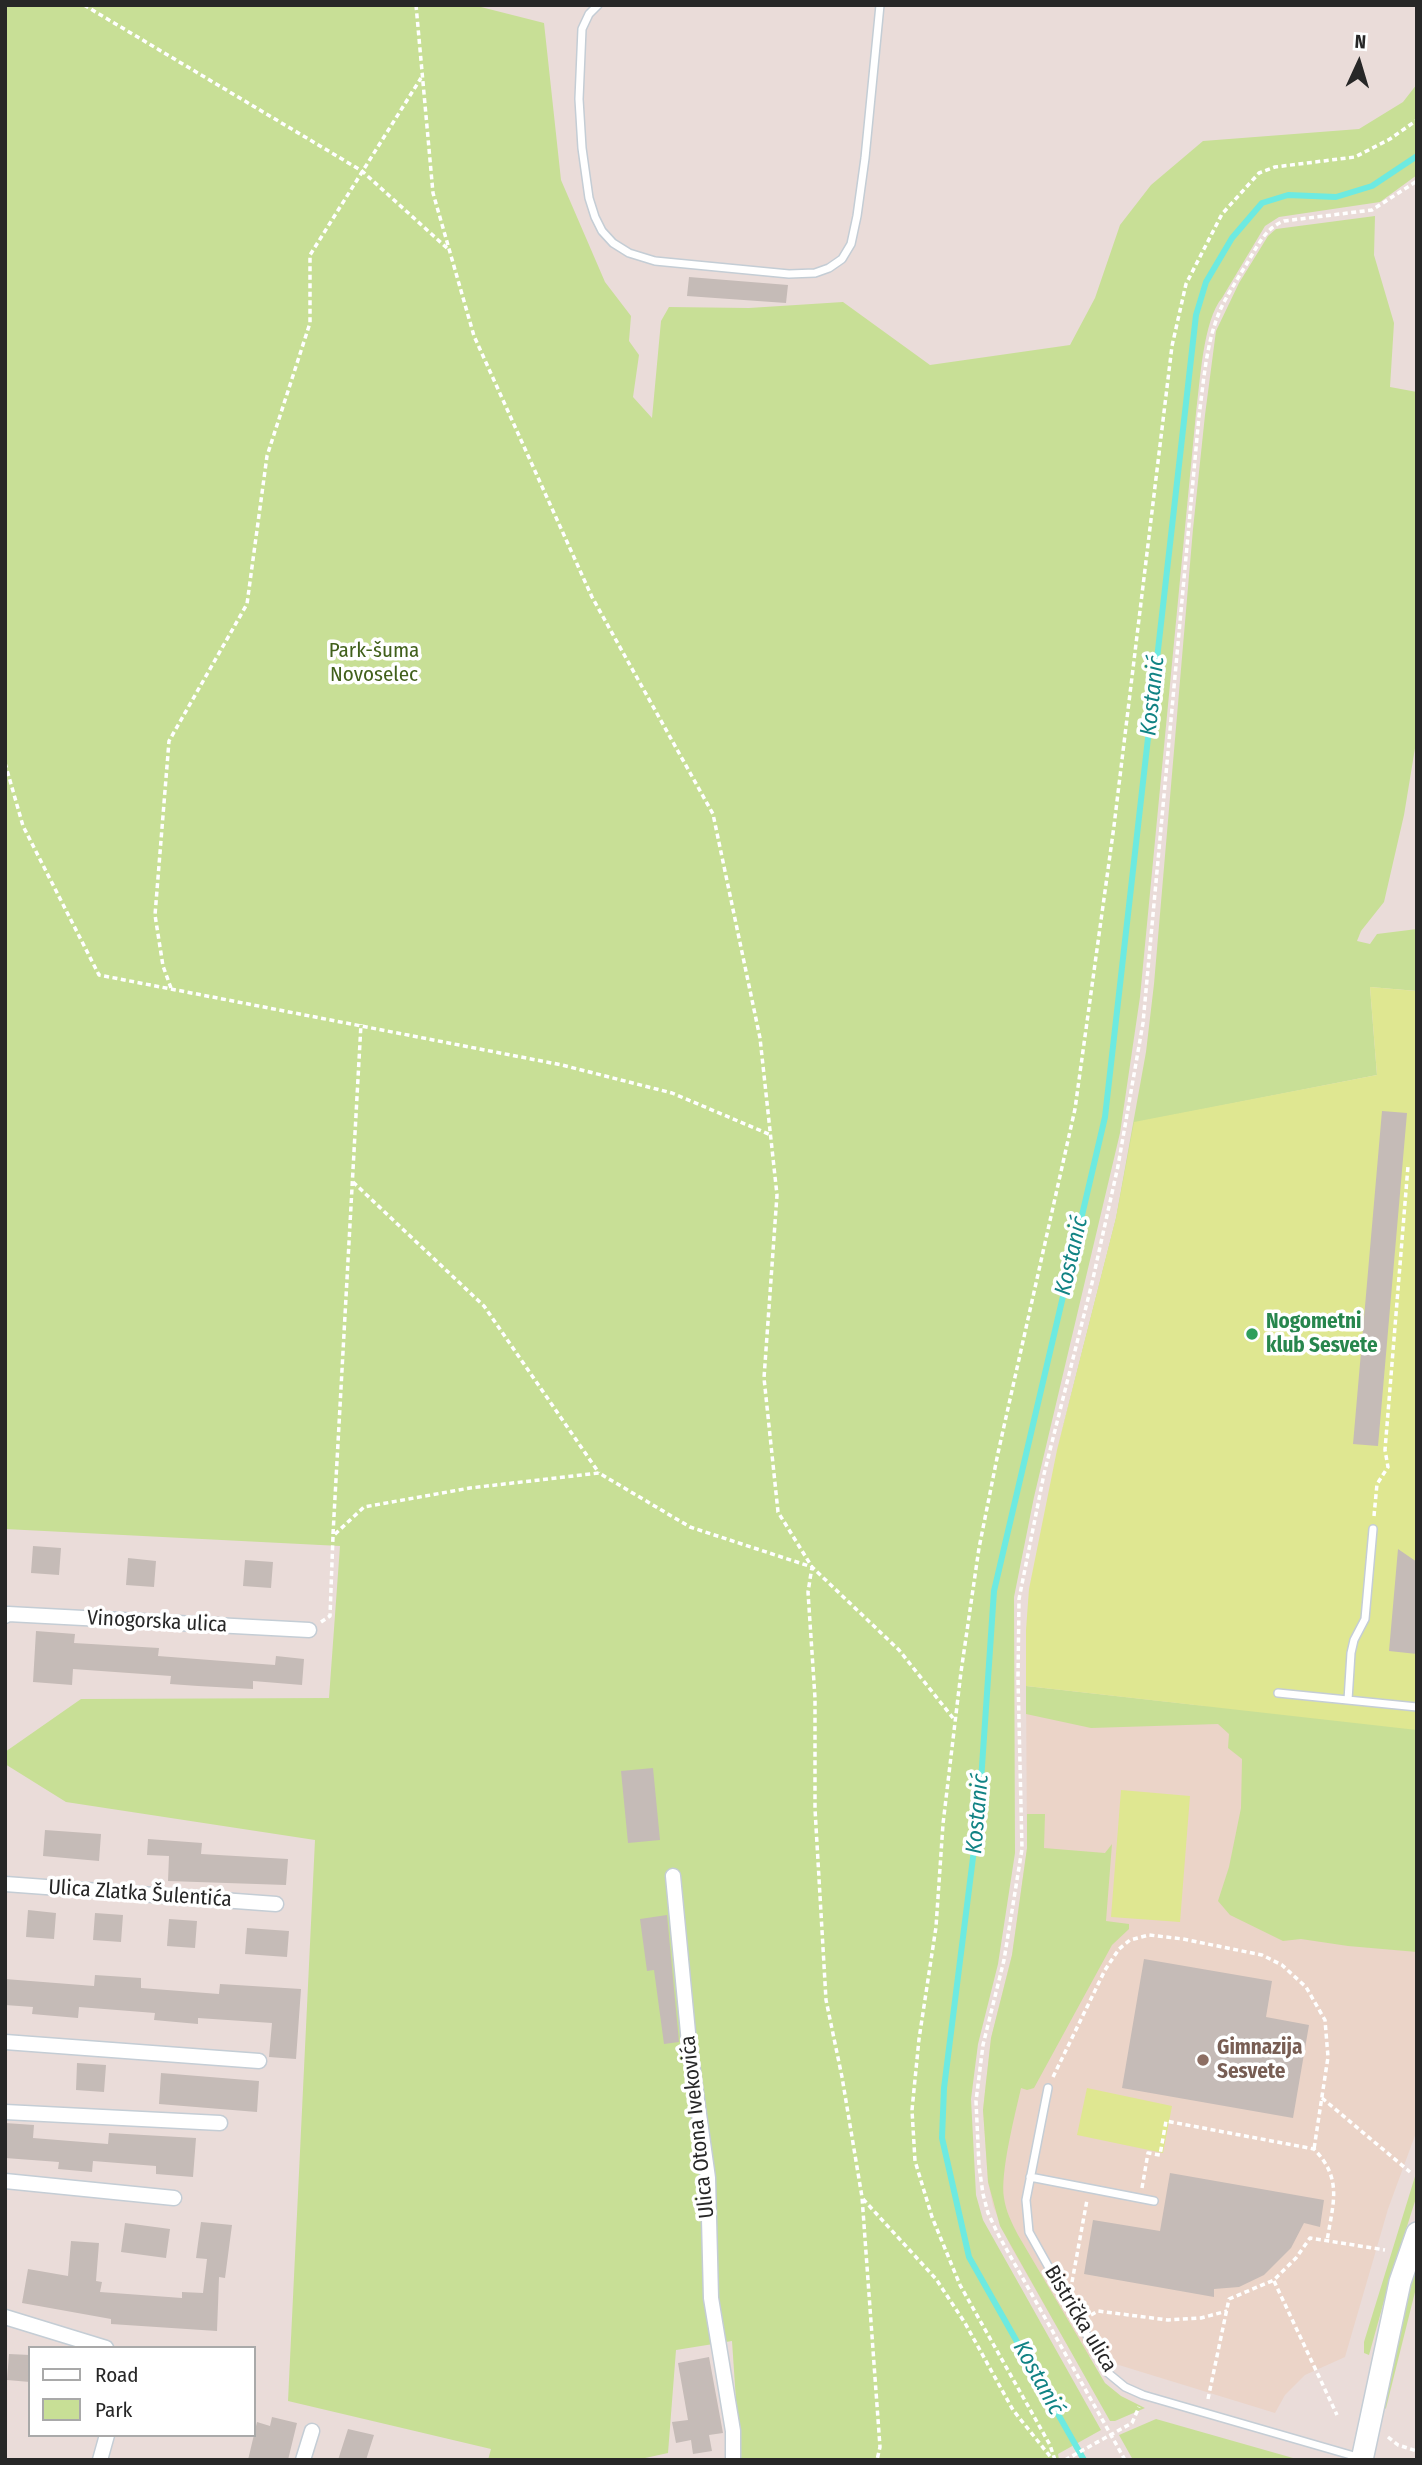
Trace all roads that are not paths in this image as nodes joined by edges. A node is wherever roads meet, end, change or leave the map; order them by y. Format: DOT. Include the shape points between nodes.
graph roads {
  1 [pos="598,5"];
  2 [pos="880,5"];
  3 [pos="1373,1529"];
  4 [pos="5,1616"];
  5 [pos="309,1630"];
  6 [pos="1278,1693"];
  7 [pos="1348,1700"];
  8 [pos="1417,1707"];
  9 [pos="673,1876"];
  10 [pos="5,1884"];
  11 [pos="276,1904"];
  12 [pos="5,2042"];
  13 [pos="258,2061"];
  14 [pos="1048,2088"];
  15 [pos="5,2112"];
  16 [pos="220,2123"];
  17 [pos="1030,2177"];
  18 [pos="5,2180"];
  19 [pos="174,2198"];
  20 [pos="1154,2201"];
  21 [pos="1417,2233"];
  22 [pos="5,2317"];
  23 [pos="99,2346"];
  24 [pos="312,2431"];
  25 [pos="106,2437"];
  26 [pos="1364,2459"];
  27 [pos="100,2460"];
  28 [pos="303,2460"];
  29 [pos="733,2460"];
  1 -- 2 [label="lane" via="582,29 579,99 589,198 602,231 629,253 655,261 789,274 829,268 842,259 851,244 858,216"];
  3 -- 7 [label="lane" via="1366,1619 1351,1653"];
  4 -- 5 [label="street, Vinogorska ulica"];
  6 -- 7 [label="lane"];
  7 -- 8 [label="lane"];
  9 -- 29 [label="street, Ulica Otona Ivekovića" via="708,2178 710,2298 733,2431"];
  10 -- 11 [label="street, Ulica Zlatka Šulentića"];
  12 -- 13 [label="street"];
  14 -- 17 [label="lane, Bistrička ulica"];
  15 -- 16 [label="street"];
  17 -- 20 [label="lane"];
  17 -- 26 [label="lane, Bistrička ulica" via="1029,2232 1108,2372 1125,2387"];
  18 -- 19 [label="street"];
  21 -- 26 [label="main road, Bistrička ulica" via="1400,2282"];
  22 -- 23 [label="street"];
  24 -- 28 [label="street"];
  25 -- 27 [label="street"];
}
